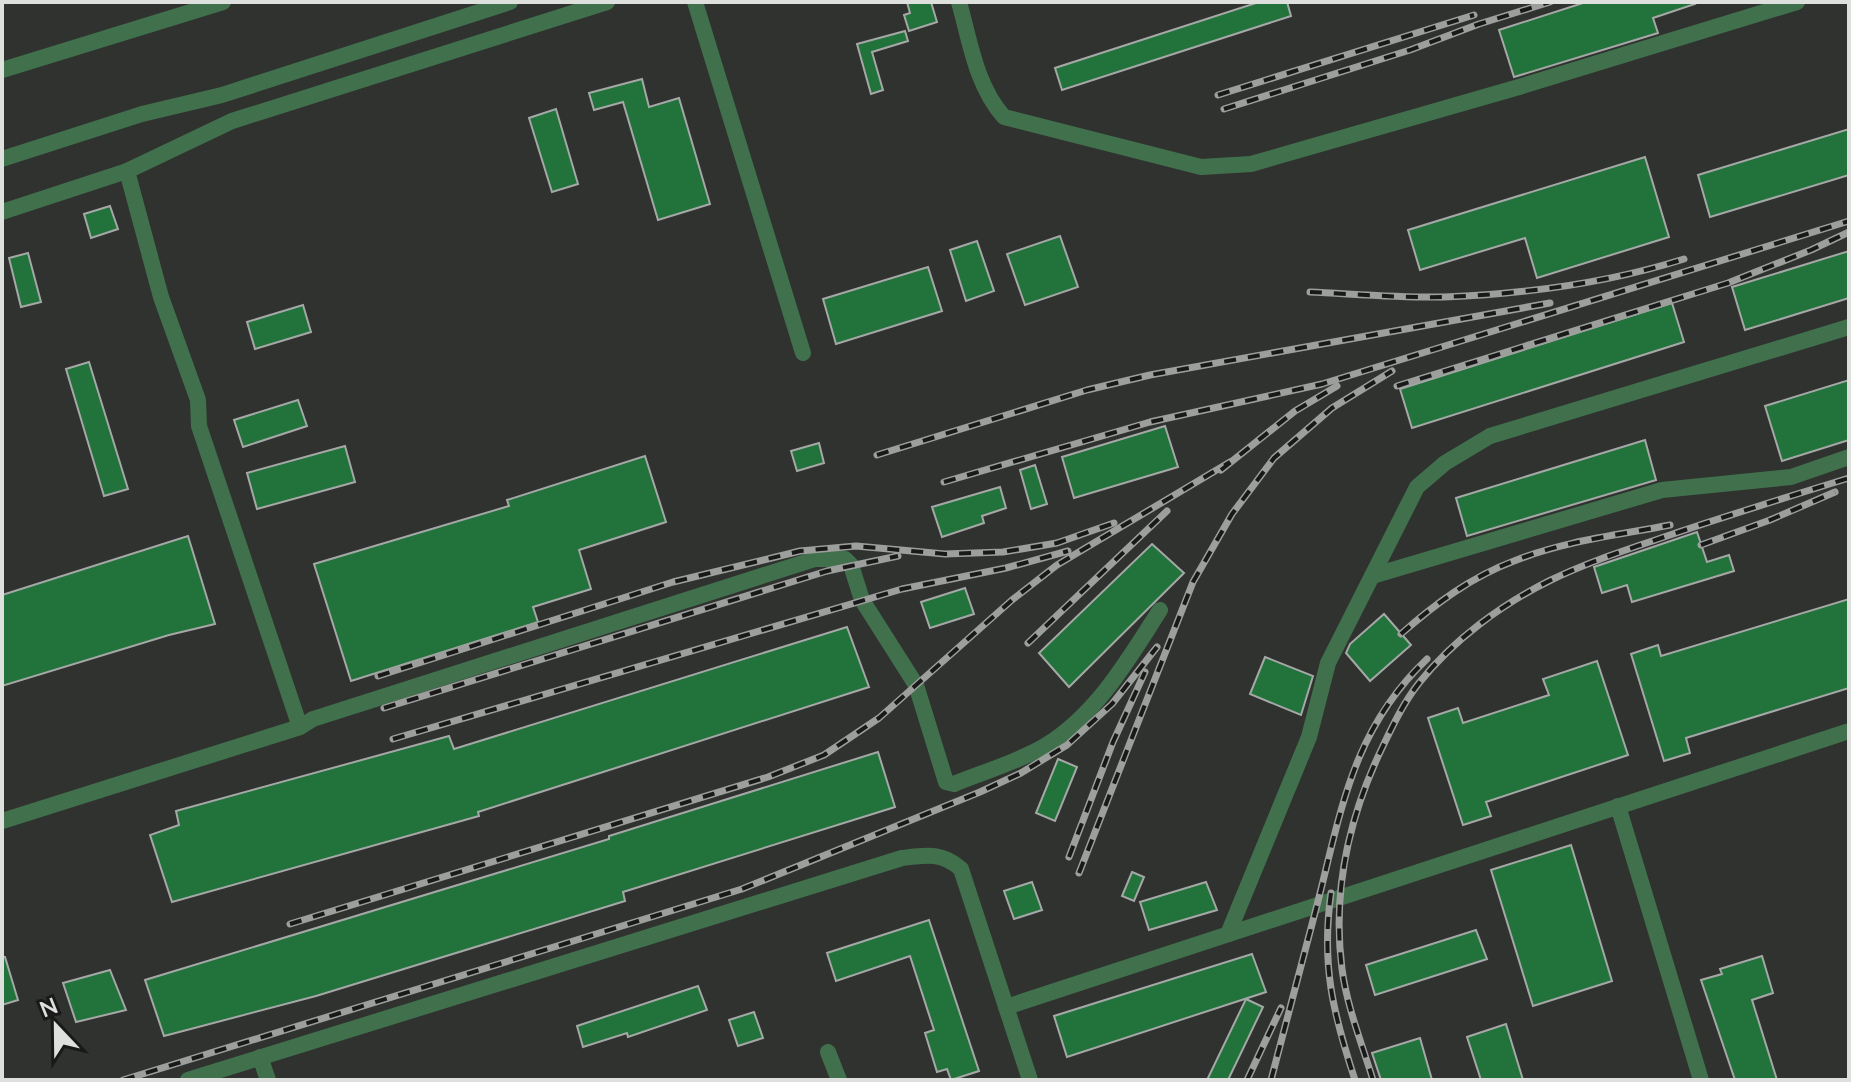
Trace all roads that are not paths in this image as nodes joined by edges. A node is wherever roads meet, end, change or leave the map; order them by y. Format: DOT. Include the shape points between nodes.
graph roads {
  1 [pos="223,2"];
  2 [pos="510,2"];
  3 [pos="607,2"];
  4 [pos="695,2"];
  5 [pos="959,2"];
  6 [pos="1797,2"];
  7 [pos="2,70"];
  8 [pos="2,159"];
  9 [pos="127,171"];
  10 [pos="2,212"];
  11 [pos="1849,327"];
  12 [pos="803,353"];
  13 [pos="1849,457"];
  14 [pos="1372,576"];
  15 [pos="1160,610"];
  16 [pos="300,727"];
  17 [pos="1849,731"];
  18 [pos="1618,806"];
  19 [pos="2,821"];
  20 [pos="1228,934"];
  21 [pos="1006,1007"];
  22 [pos="828,1052"];
  23 [pos="260,1057"];
  24 [pos="188,1080"];
  25 [pos="268,1080"];
  26 [pos="839,1080"];
  27 [pos="1030,1080"];
  28 [pos="1701,1080"];
  1 -- 7 [label="lane"];
  2 -- 8 [label="lane"];
  3 -- 9 [label="lane" via="232,121"];
  4 -- 12 [label="lane"];
  5 -- 6 [label="lane" via="981,81 1004,117 1201,167 1251,164"];
  9 -- 10 [label="lane"];
  9 -- 16 [label="lane" via="161,297 198,400 199,426"];
  11 -- 14 [label="lane" via="1490,436 1417,487"];
  13 -- 14 [label="lane" via="1791,477 1662,490"];
  14 -- 20 [label="lane" via="1328,663 1309,737"];
  15 -- 16 [label="lane" via="1087,713 1044,746 954,784 946,782 916,685 862,600 845,559 815,559 408,687"];
  16 -- 19 [label="lane"];
  17 -- 18 [label="lane"];
  18 -- 20 [label="lane"];
  18 -- 28 [label="lane"];
  20 -- 21 [label="lane"];
  21 -- 23 [label="lane" via="961,869 933,854 902,858"];
  21 -- 27 [label="lane"];
  22 -- 26 [label="lane"];
  23 -- 24 [label="lane"];
  23 -- 25 [label="lane"];
}
